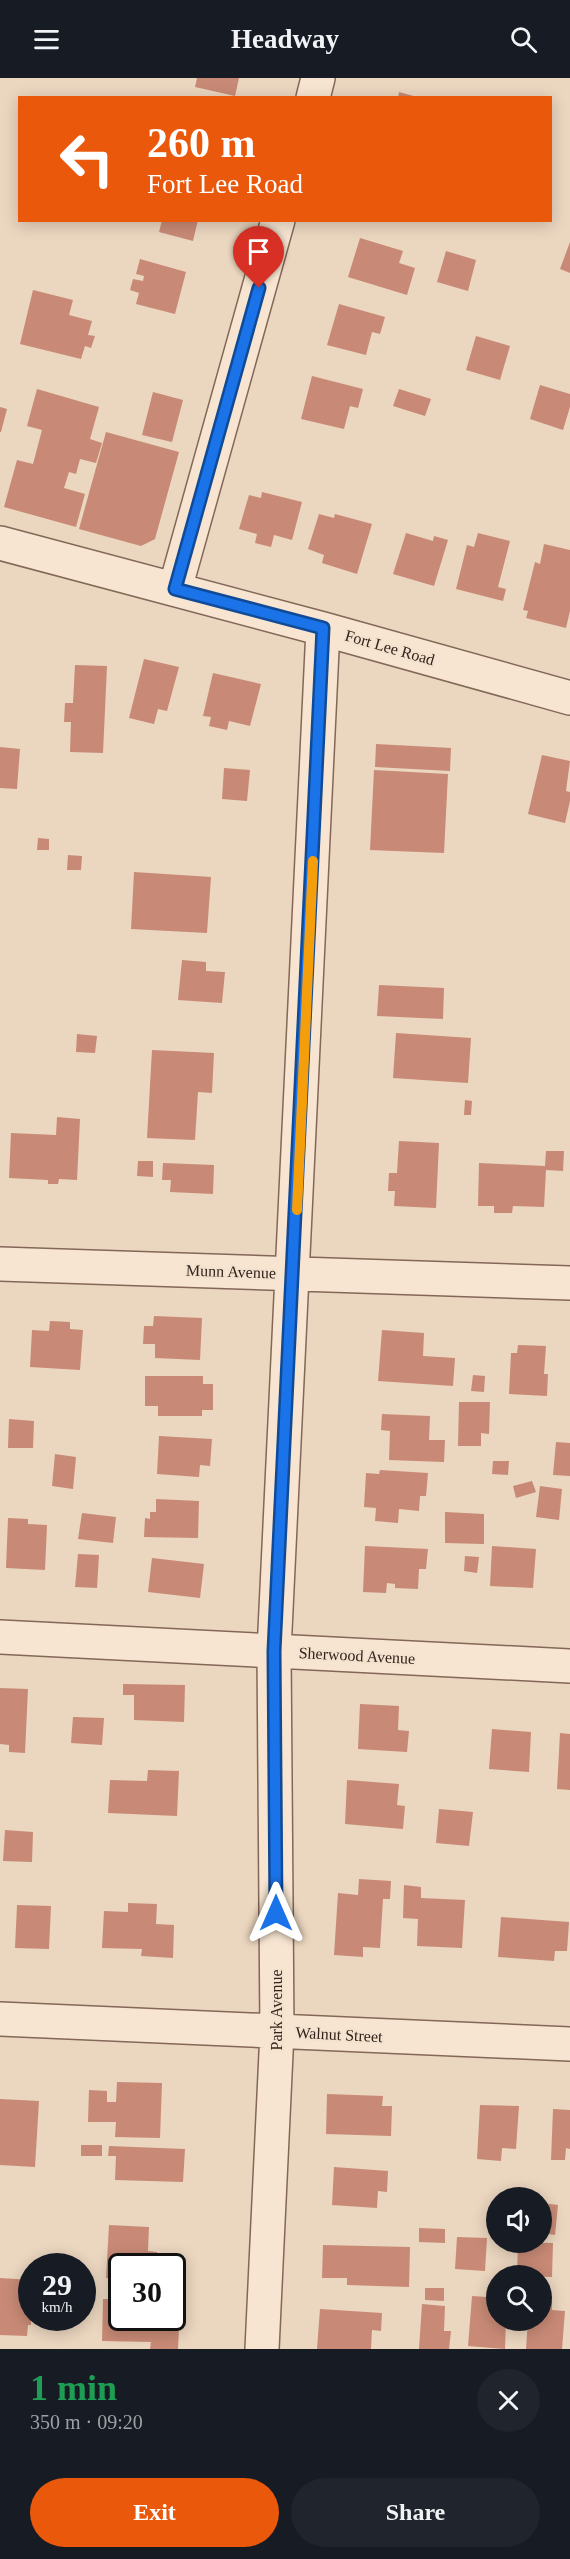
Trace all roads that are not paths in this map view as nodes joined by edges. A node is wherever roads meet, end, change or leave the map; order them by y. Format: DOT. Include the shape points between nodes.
graph roads {
  1 [pos="318,78"];
  2 [pos="314,96"];
  3 [pos="277,222"];
  4 [pos="0,543"];
  5 [pos="175,589"];
  6 [pos="323,628"];
  7 [pos="570,698"];
  8 [pos="0,1264"];
  9 [pos="294,1273"];
  10 [pos="570,1283"];
  11 [pos="0,1637"];
  12 [pos="274,1651"];
  13 [pos="570,1666"];
  14 [pos="0,2019"];
  15 [pos="277,2032"];
  16 [pos="570,2044"];
  17 [pos="262,2349"];
  1 -- 2 [label="street"];
  3 -- 5 [label="street"];
  4 -- 5 [label="street, Fort Lee Road"];
  5 -- 6 [label="street, Fort Lee Road"];
  6 -- 7 [label="street, Fort Lee Road"];
  6 -- 9 [label="street, Park Avenue"];
  8 -- 9 [label="street, Munn Avenue"];
  9 -- 10 [label="street, Munn Avenue"];
  9 -- 12 [label="street, Park Avenue"];
  11 -- 12 [label="street, Sherwood Avenue"];
  12 -- 13 [label="street, Sherwood Avenue"];
  12 -- 15 [label="street, Park Avenue"];
  14 -- 15 [label="street, Walnut Street"];
  15 -- 16 [label="street, Walnut Street"];
  15 -- 17 [label="street, Park Avenue"];
}
